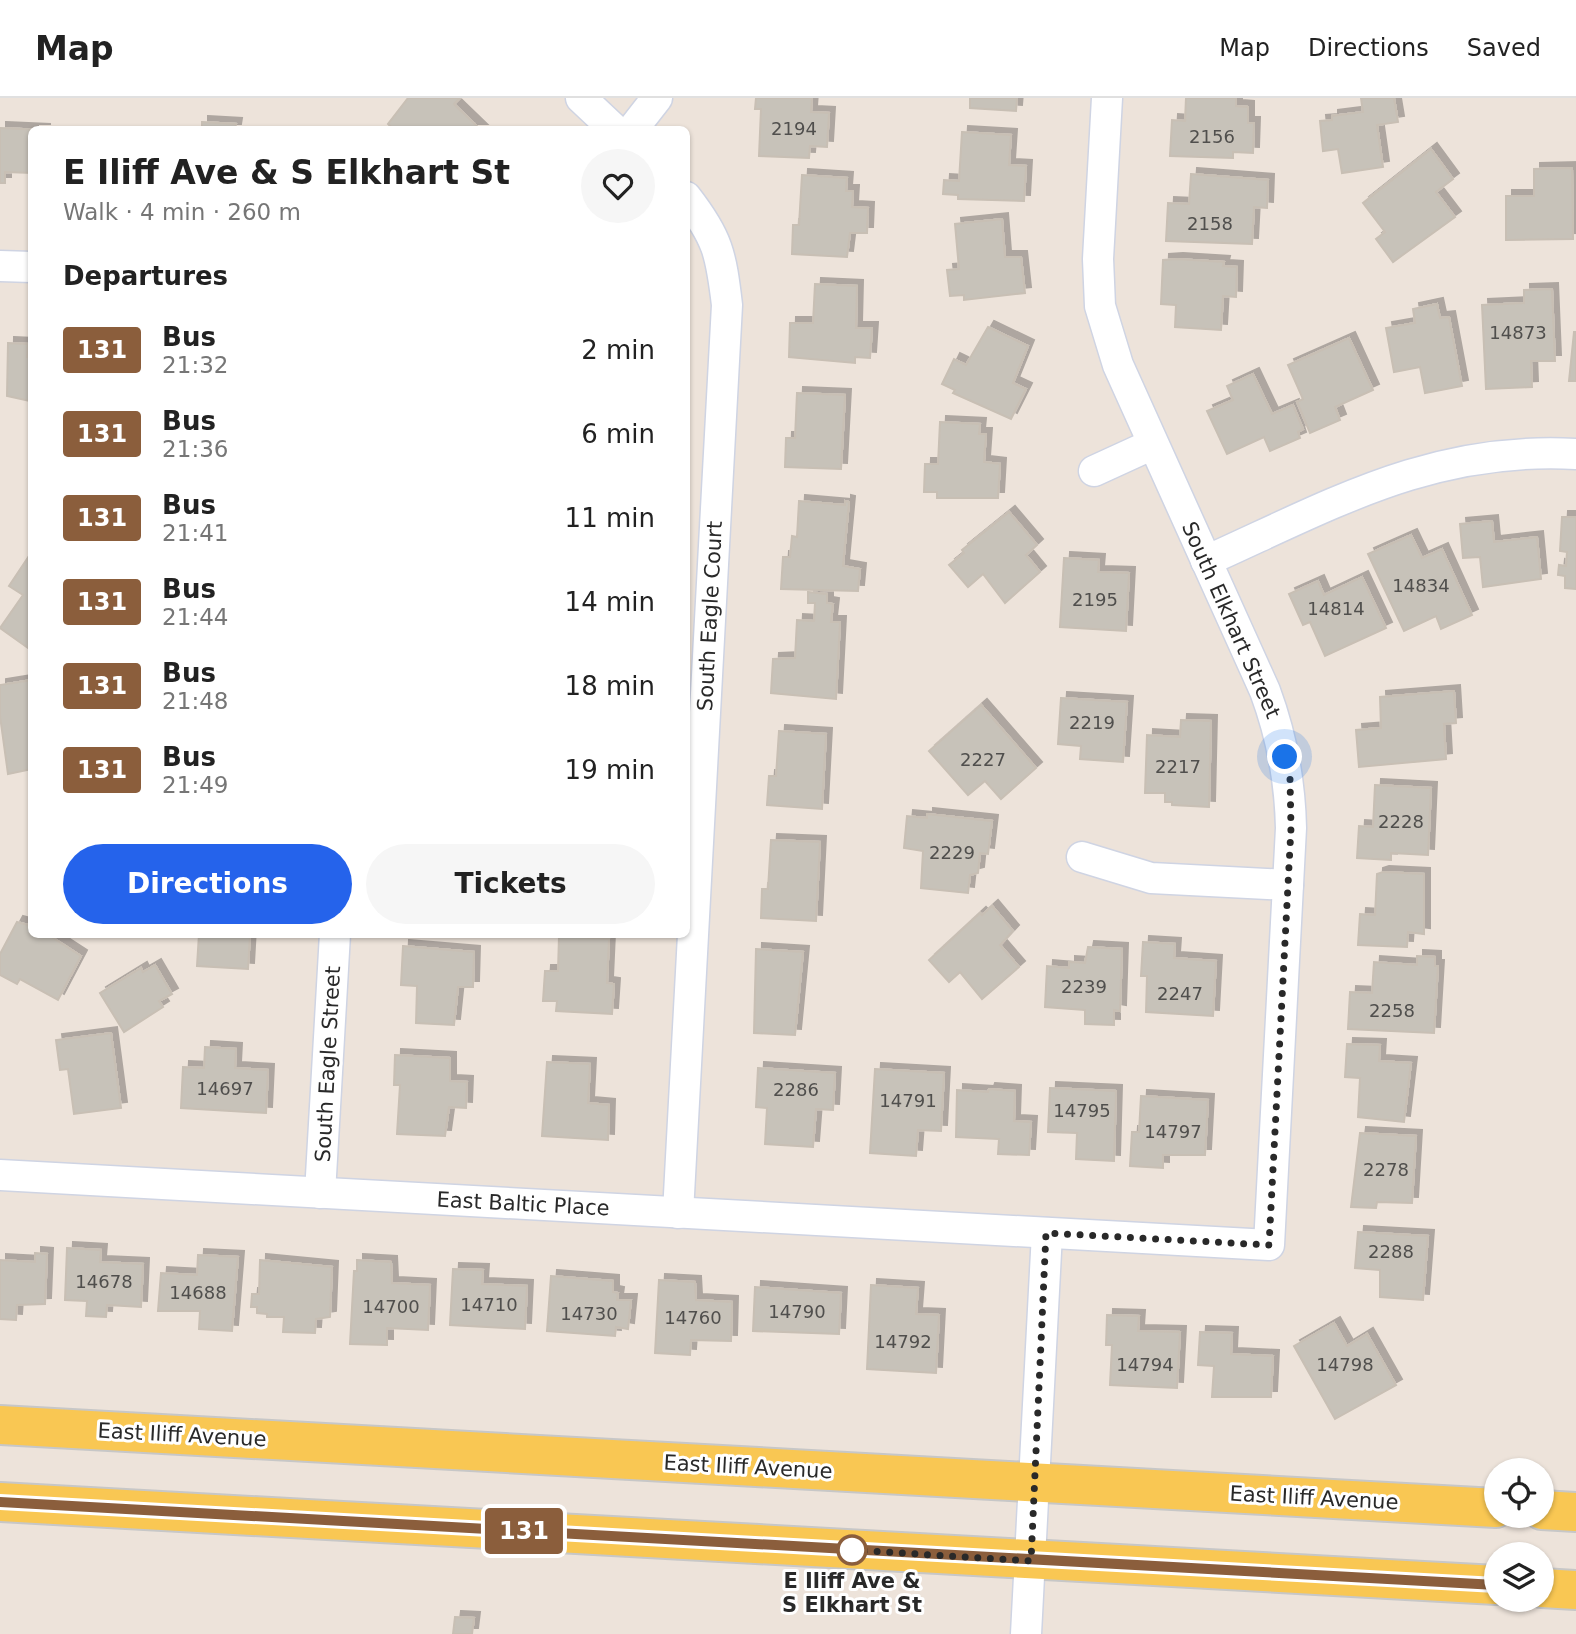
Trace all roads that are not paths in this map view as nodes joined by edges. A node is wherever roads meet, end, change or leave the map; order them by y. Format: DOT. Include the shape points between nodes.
graph roads {
  1 [pos="581,98"];
  2 [pos="657,98"];
  3 [pos="1107,98"];
  4 [pos="611,126"];
  5 [pos="635,126"];
  6 [pos="690,202"];
  7 [pos="0,265"];
  8 [pos="28,267"];
  9 [pos="1153,444"];
  10 [pos="1576,454"];
  11 [pos="1094,471"];
  12 [pos="1206,561"];
  13 [pos="1082,857"];
  14 [pos="1288,885"];
  15 [pos="335,938"];
  16 [pos="0,1175"];
  17 [pos="320,1193"];
  18 [pos="678,1213"];
  19 [pos="1046,1233"];
  20 [pos="0,1425"];
  21 [pos="1035,1483"];
  22 [pos="0,1502"];
  23 [pos="1484,1507"];
  24 [pos="1554,1511"];
  25 [pos="1576,1512"];
  26 [pos="1031,1561"];
  27 [pos="1484,1585"];
  28 [pos="1554,1589"];
  29 [pos="1576,1590"];
  30 [pos="1026,1634"];
  1 -- 4 [label="street"];
  2 -- 5 [label="street"];
  3 -- 9 [label="street, South Elkhart Street" via="1098,259 1100,306 1118,365"];
  6 -- 18 [label="street, South Eagle Court" via="708,225 720,253 727,305"];
  7 -- 8 [label="street"];
  9 -- 11 [label="street"];
  9 -- 12 [label="street, South Elkhart Street"];
  10 -- 12 [label="street" via="1517,454 1448,463 1403,475"];
  12 -- 14 [label="street, South Elkhart Street" via="1281,734 1290,779"];
  13 -- 14 [label="street" via="1151,878"];
  14 -- 19 [label="street, South Elkhart Street" via="1269,1245"];
  15 -- 17 [label="street, South Eagle Street"];
  16 -- 17 [label="street, East Baltic Place"];
  17 -- 18 [label="street, East Baltic Place"];
  18 -- 19 [label="street, East Baltic Place"];
  19 -- 21 [label="street"];
  20 -- 21 [label="main road, East Iliff Avenue"];
  21 -- 23 [label="main road, East Iliff Avenue"];
  21 -- 26 [label="street"];
  22 -- 26 [label="main road"];
  24 -- 25 [label="main road"];
  26 -- 27 [label="main road"];
  26 -- 30 [label="street"];
  28 -- 29 [label="main road"];
}
